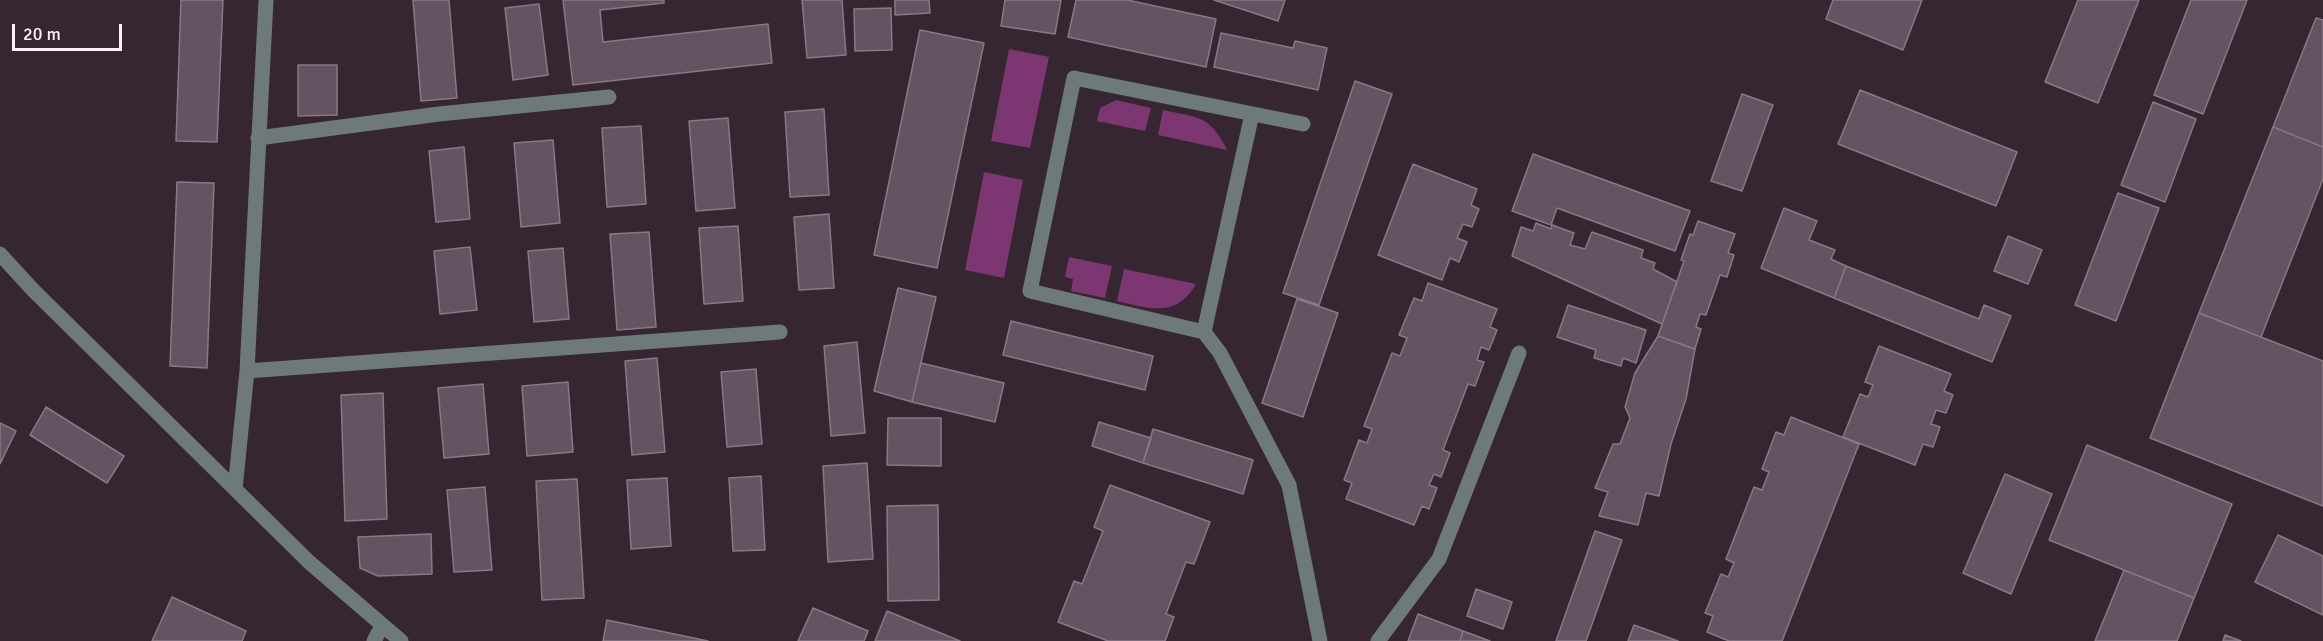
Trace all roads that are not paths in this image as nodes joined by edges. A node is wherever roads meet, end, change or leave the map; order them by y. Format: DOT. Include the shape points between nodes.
graph roads {
  1 [pos="266,0"];
  2 [pos="609,97"];
  3 [pos="1252,114"];
  4 [pos="1303,124"];
  5 [pos="258,138"];
  6 [pos="0,254"];
  7 [pos="780,332"];
  8 [pos="1204,332"];
  9 [pos="1519,353"];
  10 [pos="247,371"];
  11 [pos="235,489"];
  12 [pos="382,626"];
  13 [pos="374,641"];
  14 [pos="401,641"];
  15 [pos="1320,641"];
  16 [pos="1378,641"];
  1 -- 5 [label="street"];
  2 -- 5 [label="street"];
  3 -- 4 [label="street"];
  3 -- 8 [label="street"];
  3 -- 8 [label="street" via="1074,78 1030,291"];
  5 -- 10 [label="street"];
  6 -- 11 [label="street"];
  7 -- 10 [label="street"];
  8 -- 15 [label="street" via="1220,353 1289,485"];
  9 -- 16 [label="street" via="1439,560"];
  10 -- 11 [label="street"];
  11 -- 12 [label="street"];
  12 -- 13 [label="street"];
  12 -- 14 [label="street"];
}
